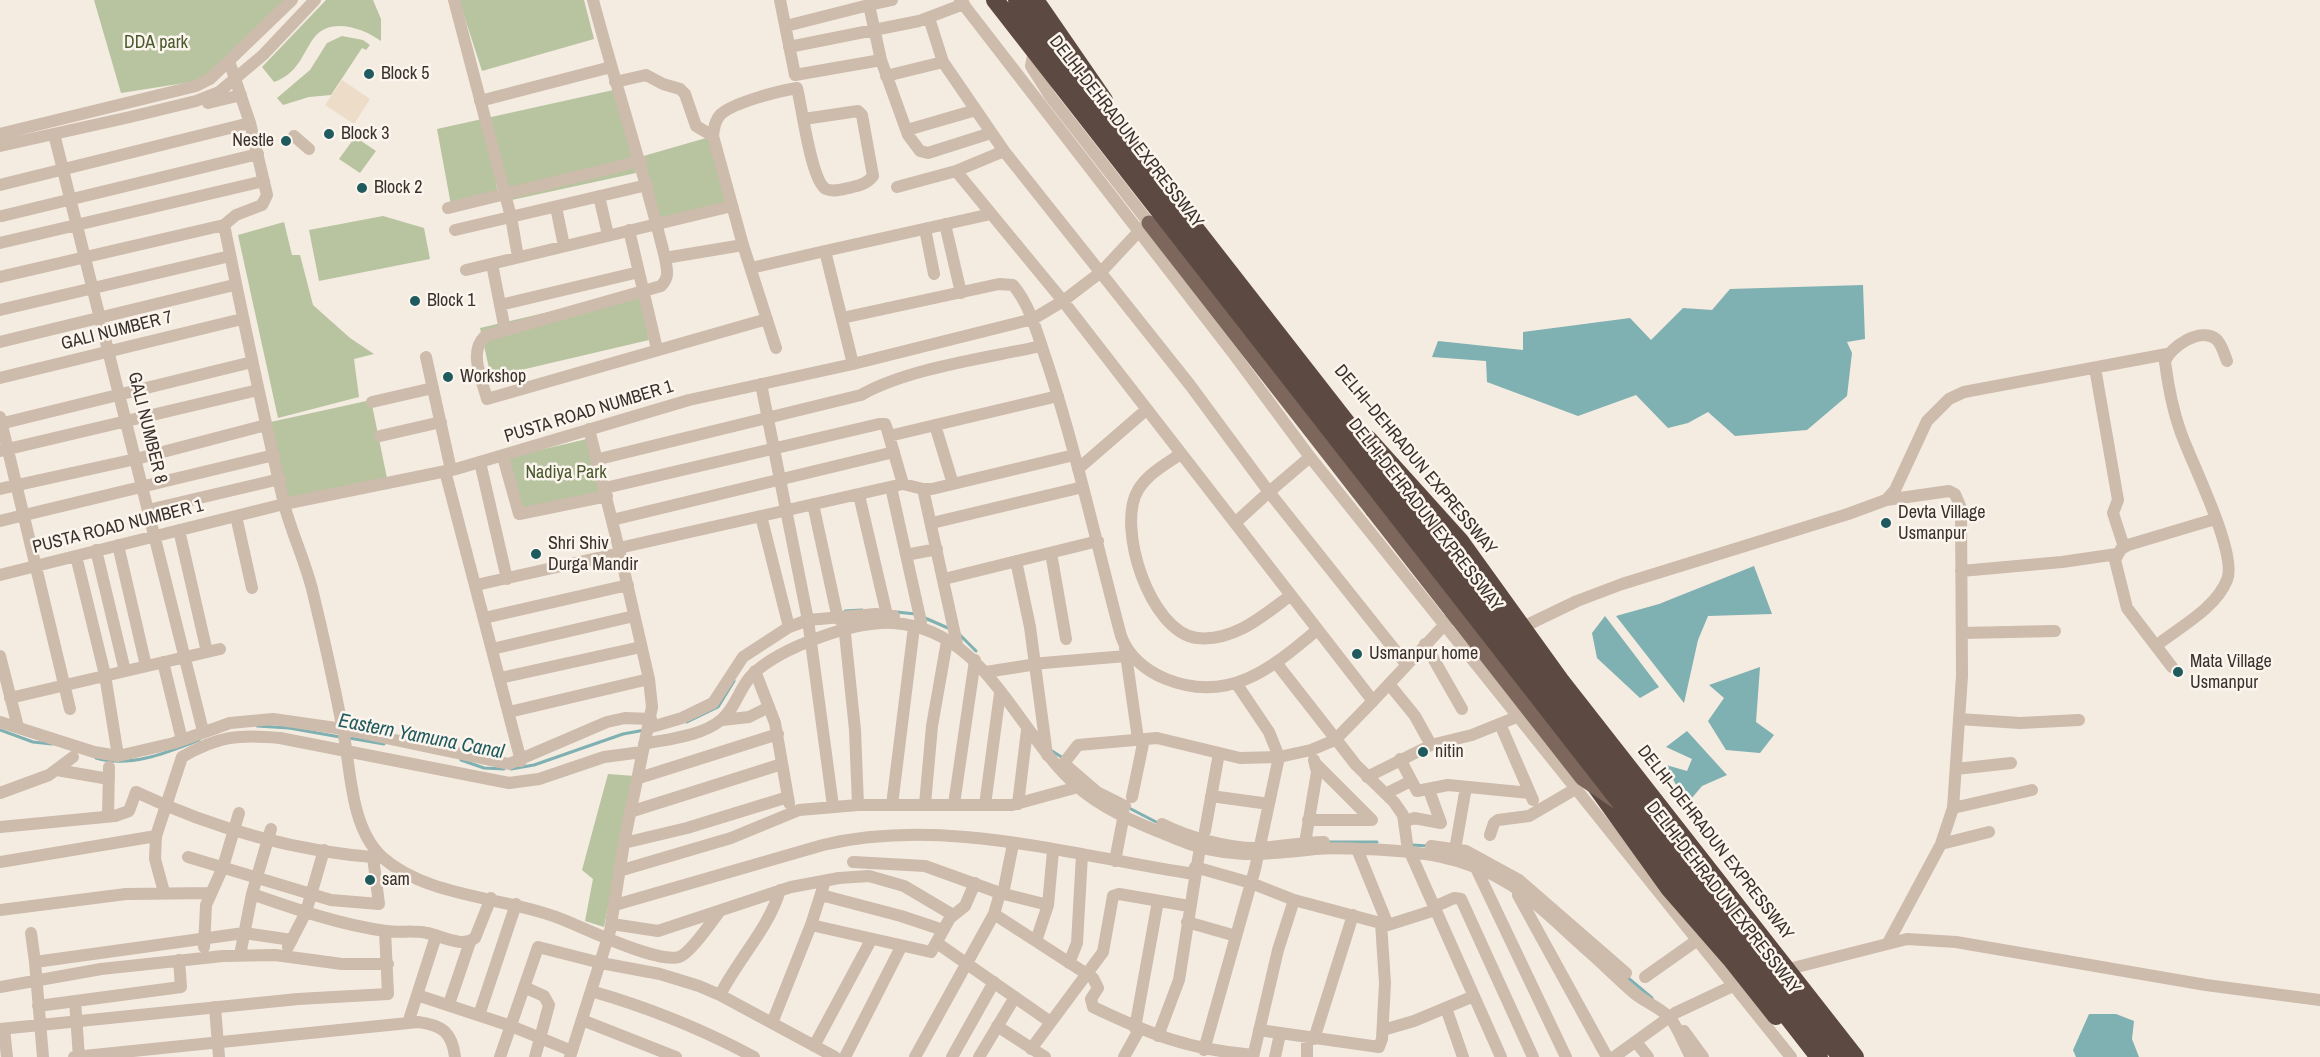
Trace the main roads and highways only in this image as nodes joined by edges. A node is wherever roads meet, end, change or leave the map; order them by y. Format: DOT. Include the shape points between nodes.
graph roads {
  1 [pos="984,0"];
  2 [pos="995,0"];
  3 [pos="1017,0"];
  4 [pos="1035,0"];
  5 [pos="1148,224"];
  6 [pos="1628,810"];
  7 [pos="1809,1057"];
  8 [pos="1819,1057"];
  9 [pos="1841,1057"];
  10 [pos="1855,1057"];
  1 -- 5 [label="highway"];
  2 -- 6 [label="highway, DELHI-DEHRADUN EXPRESSWAY, bridge"];
  3 -- 9 [label="highway, DELHI-DEHRADUN EXPRESSWAY, bridge"];
  4 -- 10 [label="highway, DELHI–DEHRADUN EXPRESSWAY" via="1115,116 1353,421 1460,541 1522,628"];
  5 -- 6 [label="main road, bridge" via="1582,778"];
  5 -- 7 [label="highway" via="1404,538 1740,983"];
  6 -- 8 [label="highway, DELHI-DEHRADUN EXPRESSWAY, bridge"];
}
